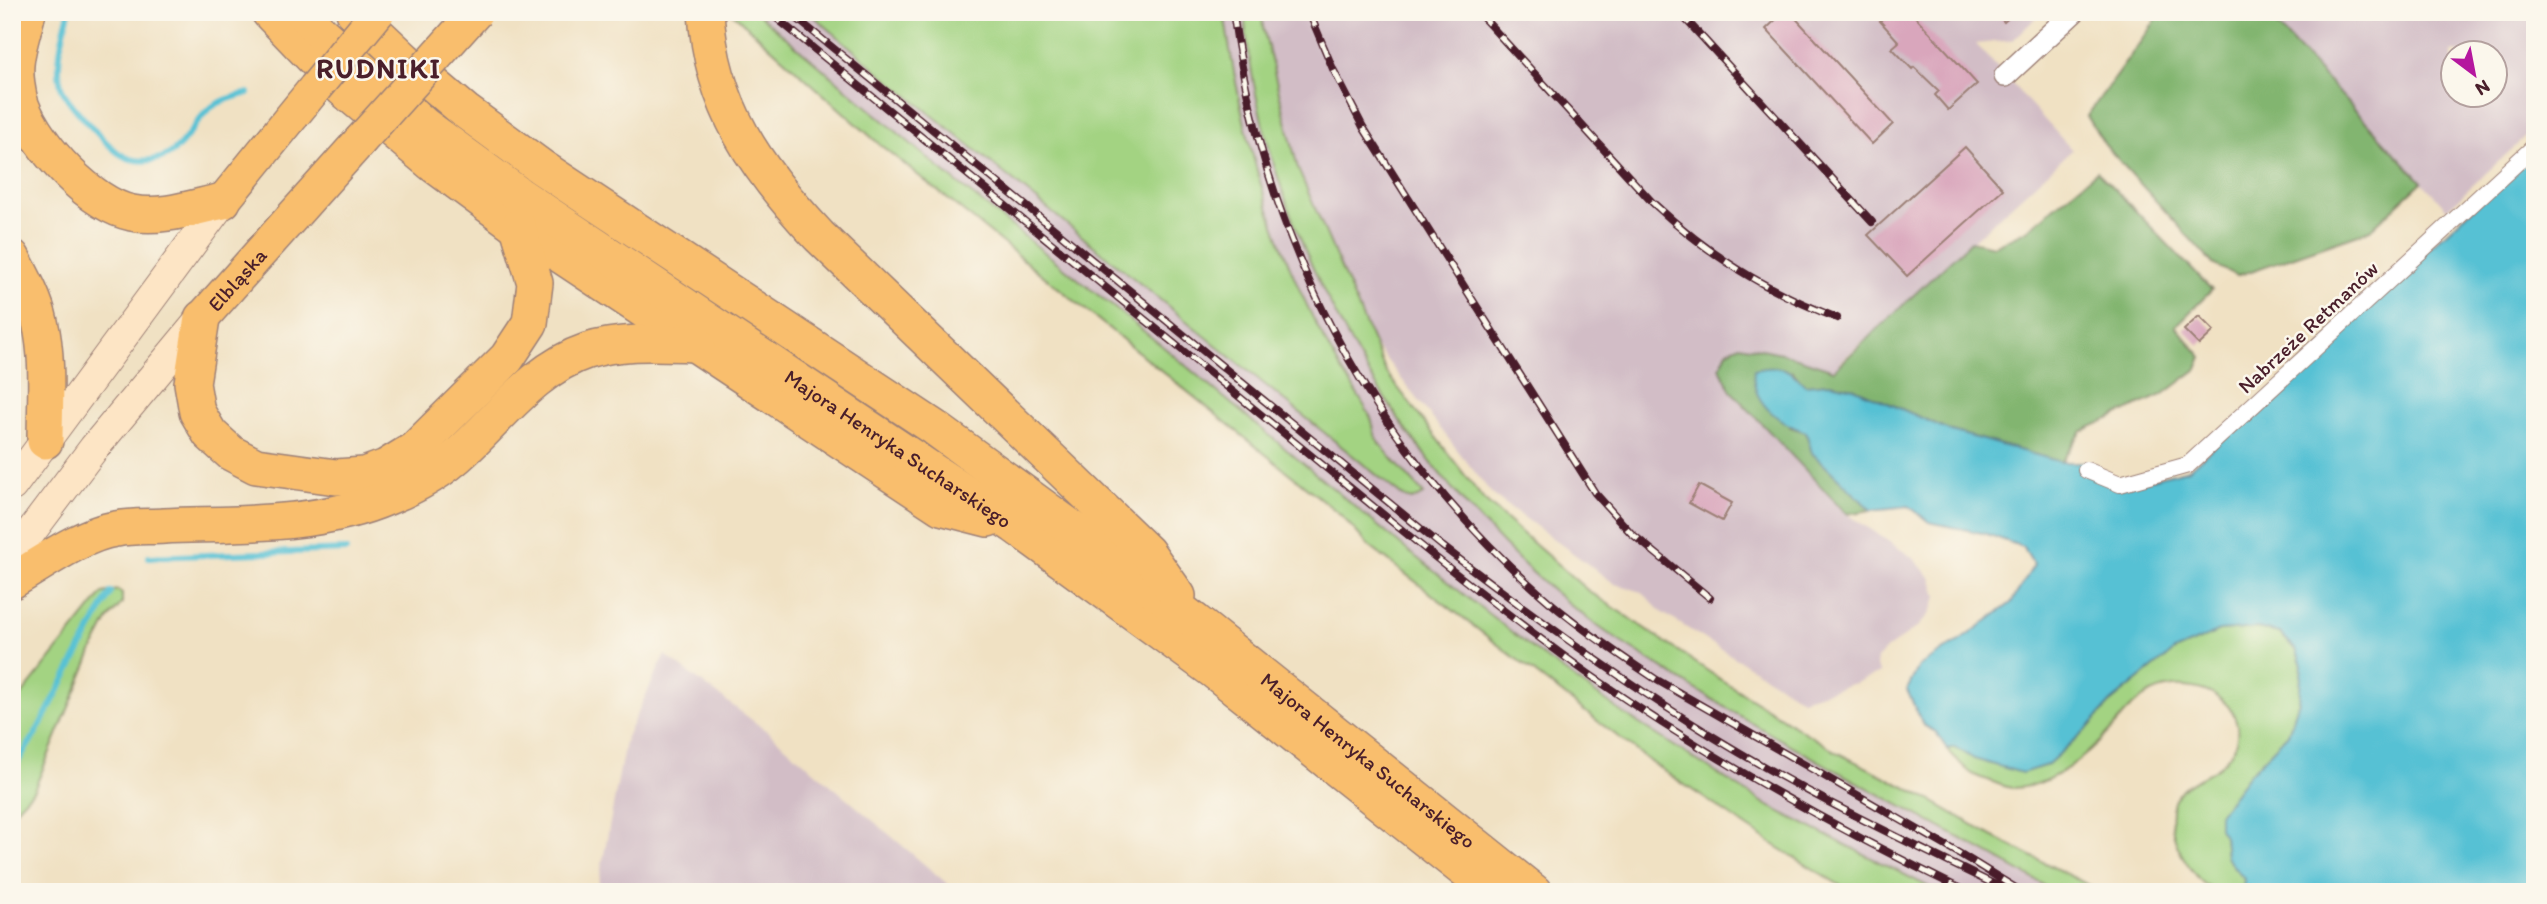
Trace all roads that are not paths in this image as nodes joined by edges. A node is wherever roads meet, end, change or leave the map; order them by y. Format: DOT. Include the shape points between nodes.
graph roads {
  1 [pos="28,12"];
  2 [pos="270,12"];
  3 [pos="303,12"];
  4 [pos="354,12"];
  5 [pos="378,12"];
  6 [pos="475,12"];
  7 [pos="706,12"];
  8 [pos="2074,12"];
  9 [pos="2004,76"];
  10 [pos="2535,146"];
  11 [pos="223,201"];
  12 [pos="518,227"];
  13 [pos="12,257"];
  14 [pos="202,318"];
  15 [pos="698,344"];
  16 [pos="45,441"];
  17 [pos="2086,470"];
  18 [pos="12,486"];
  19 [pos="1015,526"];
  20 [pos="12,557"];
  21 [pos="12,581"];
  22 [pos="1196,621"];
  23 [pos="1492,892"];
  24 [pos="1534,892"];
  1 -- 11 [label="highway" via="16,65 21,106 37,136 68,172 102,201 132,213 160,214"];
  2 -- 12 [label="highway" via="343,89 433,165"];
  3 -- 19 [label="highway, Majora Henryka Sucharskiego" via="425,126 518,194"];
  4 -- 22 [label="highway, Majora Henryka Sucharskiego" via="465,111 541,167 935,428"];
  5 -- 11 [label="main road, bridge"];
  6 -- 14 [label="main road, Elbląska, bridge"];
  7 -- 22 [label="highway" via="711,57 737,128 787,202 1147,552"];
  8 -- 9 [label="street"];
  10 -- 17 [label="street, Nabrzeże Retmanów" via="2188,465 2120,484"];
  11 -- 16 [label="main road"];
  12 -- 14 [label="highway" via="535,283 530,323 507,358 415,449 364,475 336,477 256,466 231,453 210,434 197,412 192,383"];
  12 -- 15 [label="highway"];
  13 -- 16 [label="highway" via="40,322 46,371"];
  14 -- 20 [label="main road, Elbląska" via="94,448"];
  15 -- 19 [label="highway" via="941,507"];
  15 -- 21 [label="highway" via="623,343 587,351 556,365 463,452 429,477 387,498 345,512 295,520 114,529 76,543"];
  16 -- 18 [label="main road"];
  19 -- 23 [label="highway, Majora Henryka Sucharskiego" via="1214,671"];
  22 -- 24 [label="highway, Majora Henryka Sucharskiego"];
}
